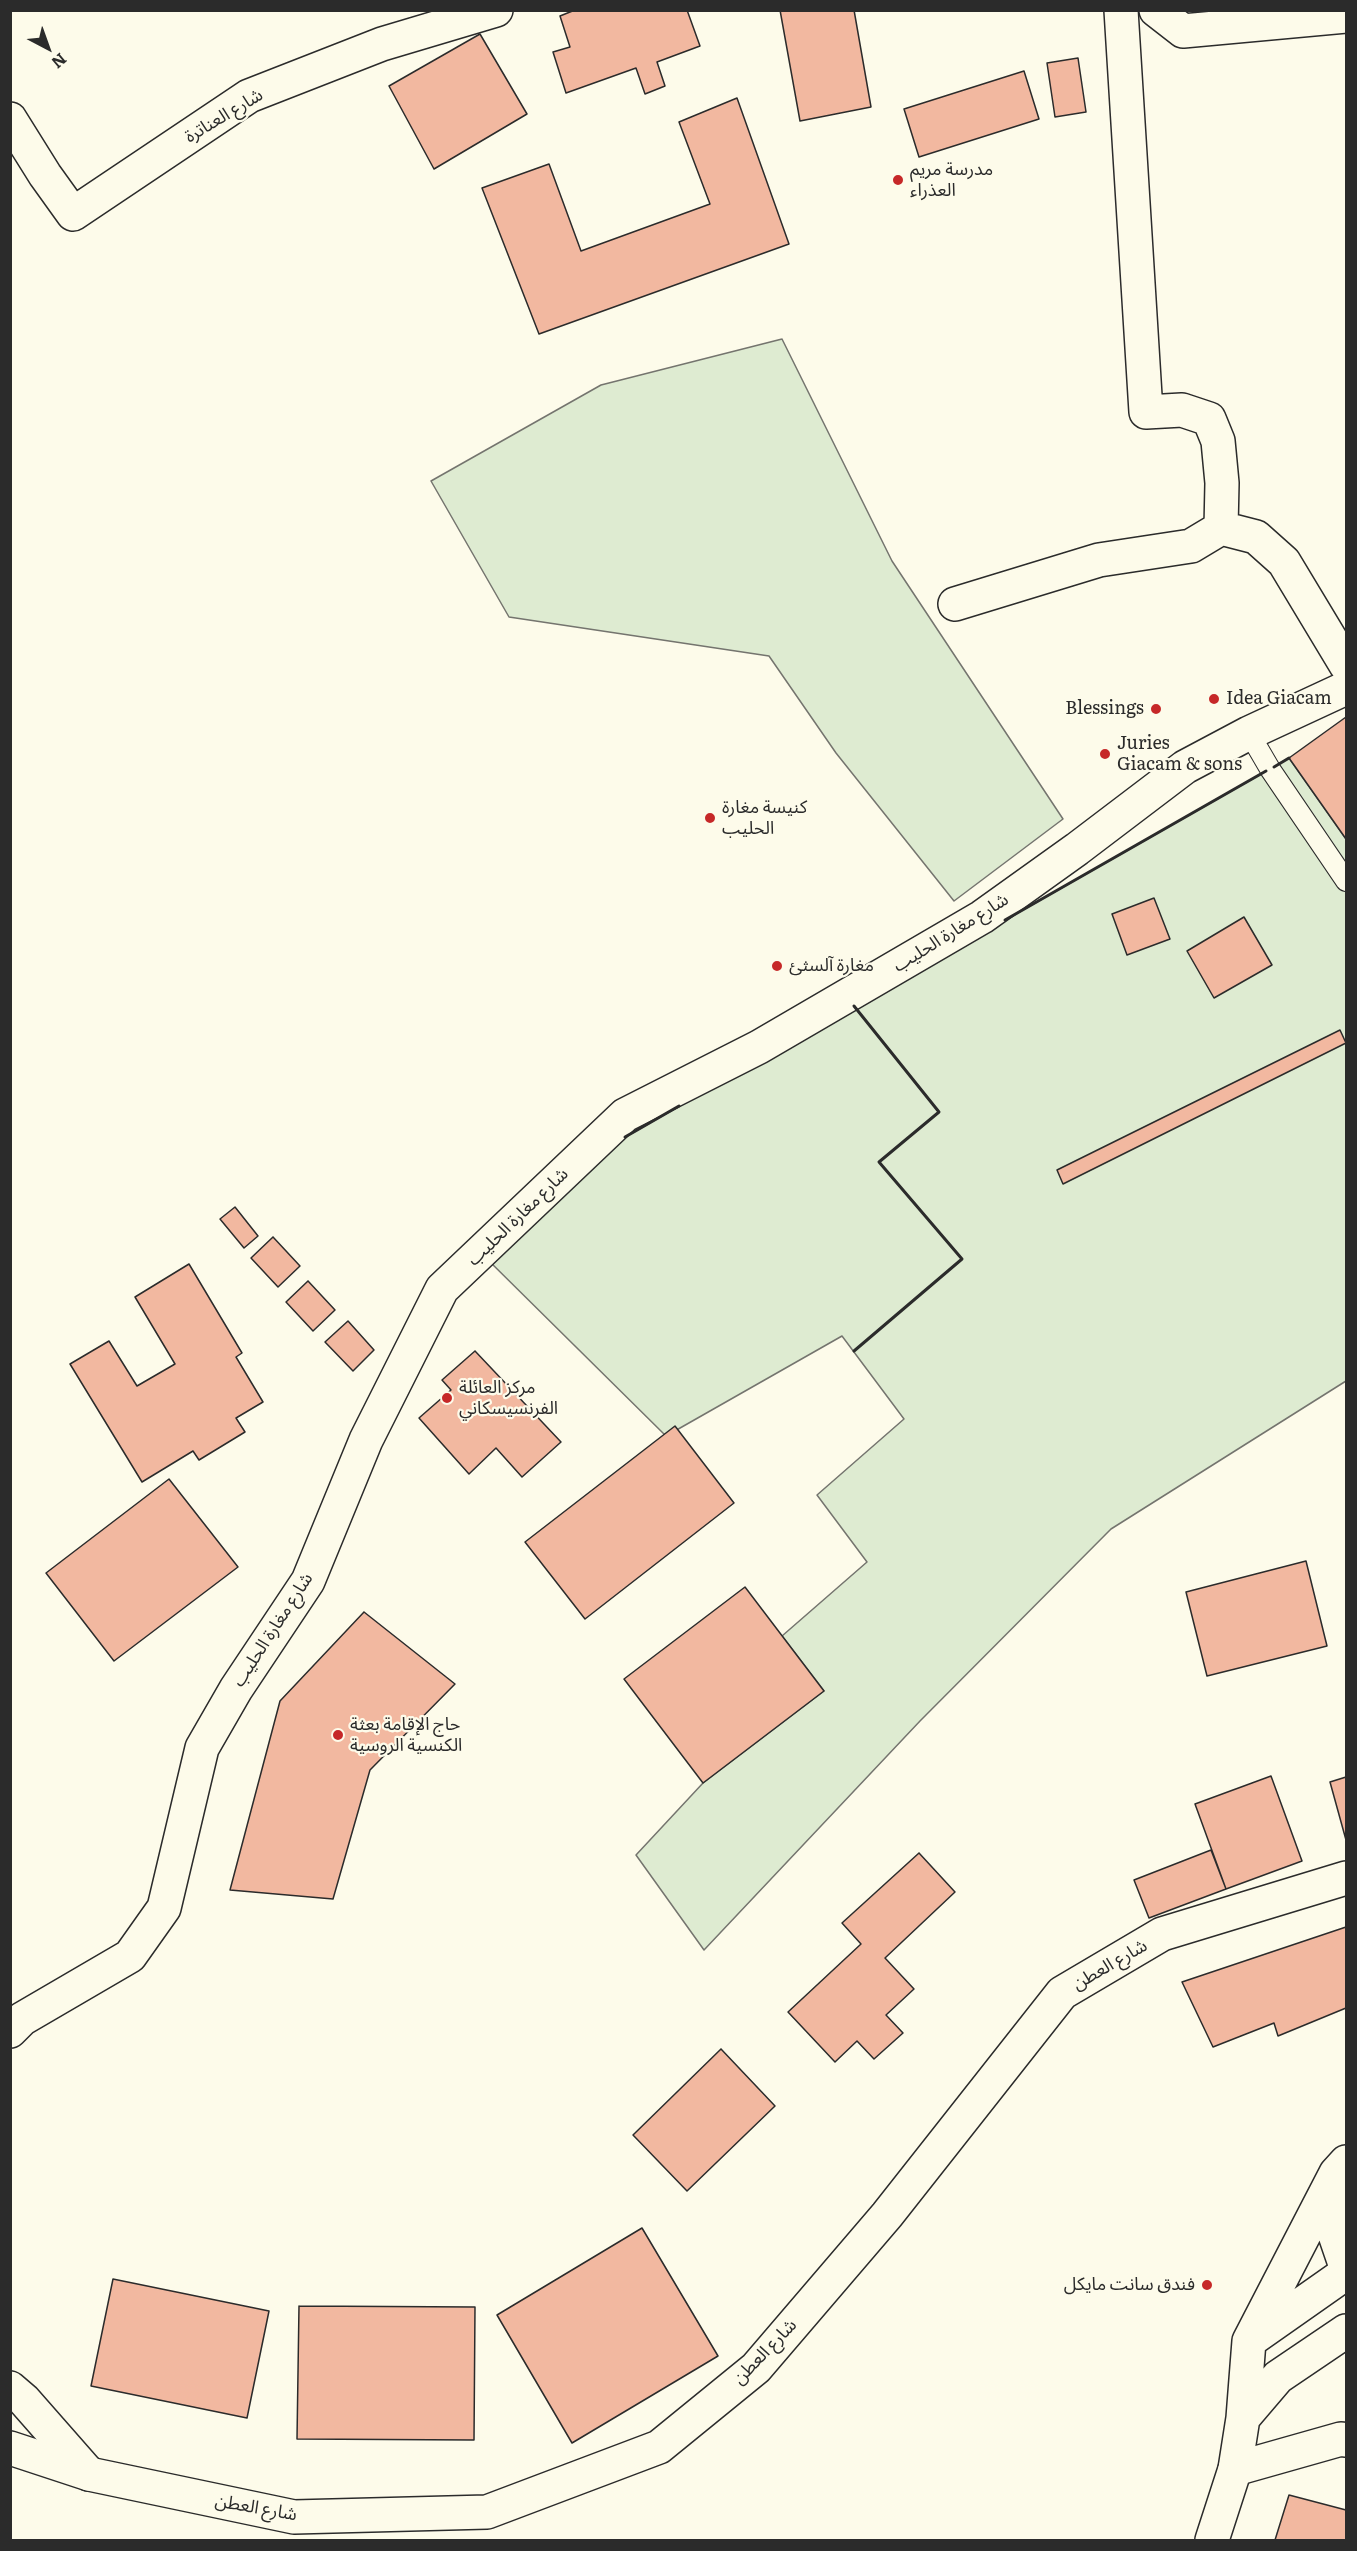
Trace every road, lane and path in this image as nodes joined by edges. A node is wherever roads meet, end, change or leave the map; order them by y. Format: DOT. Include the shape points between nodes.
graph roads {
  1 [pos="496,10"];
  2 [pos="1121,10"];
  3 [pos="1156,10"];
  4 [pos="1347,15"];
  5 [pos="10,119"];
  6 [pos="1221,528"];
  7 [pos="955,604"];
  8 [pos="1347,665"];
  9 [pos="1347,688"];
  10 [pos="1249,733"];
  11 [pos="1347,881"];
  12 [pos="1347,1878"];
  13 [pos="10,2031"];
  14 [pos="1341,2168"];
  15 [pos="1347,2267"];
  16 [pos="1347,2273"];
  17 [pos="1347,2331"];
  18 [pos="1249,2341"];
  19 [pos="10,2388"];
  20 [pos="1243,2418"];
  21 [pos="1347,2440"];
  22 [pos="10,2448"];
  23 [pos="1235,2469"];
  24 [pos="88,2474"];
  25 [pos="1212,2541"];
  1 -- 5 [label="street, شارع العناترة" via="382,44 249,96 73,214"];
  2 -- 6 [label="street" via="1146,412 1182,410 1209,419 1218,441"];
  3 -- 4 [label="street" via="1183,31"];
  6 -- 7 [label="street" via="1191,546 1099,560"];
  6 -- 8 [label="street" via="1256,537 1284,562"];
  9 -- 10 [label="street, شارع مغارة الحليب"];
  10 -- 11 [label="lane"];
  10 -- 13 [label="street, شارع مغارة الحليب" via="1185,767 982,917 759,1047 625,1115 442,1289 366,1440 308,1581 202,1748 164,1908 130,1956 22,2019"];
  12 -- 24 [label="street, شارع العطن" via="1162,1934 1062,1993 887,2215 756,2368 659,2447 487,2512 294,2517"];
  14 -- 15 [label="street" via="1334,2232"];
  14 -- 18 [label="street"];
  16 -- 18 [label="street"];
  17 -- 20 [label="street" via="1278,2377"];
  18 -- 20 [label="street"];
  19 -- 24 [label="street"];
  20 -- 23 [label="street"];
  21 -- 23 [label="street"];
  22 -- 24 [label="street, شارع العطن"];
  23 -- 25 [label="street"];
}
